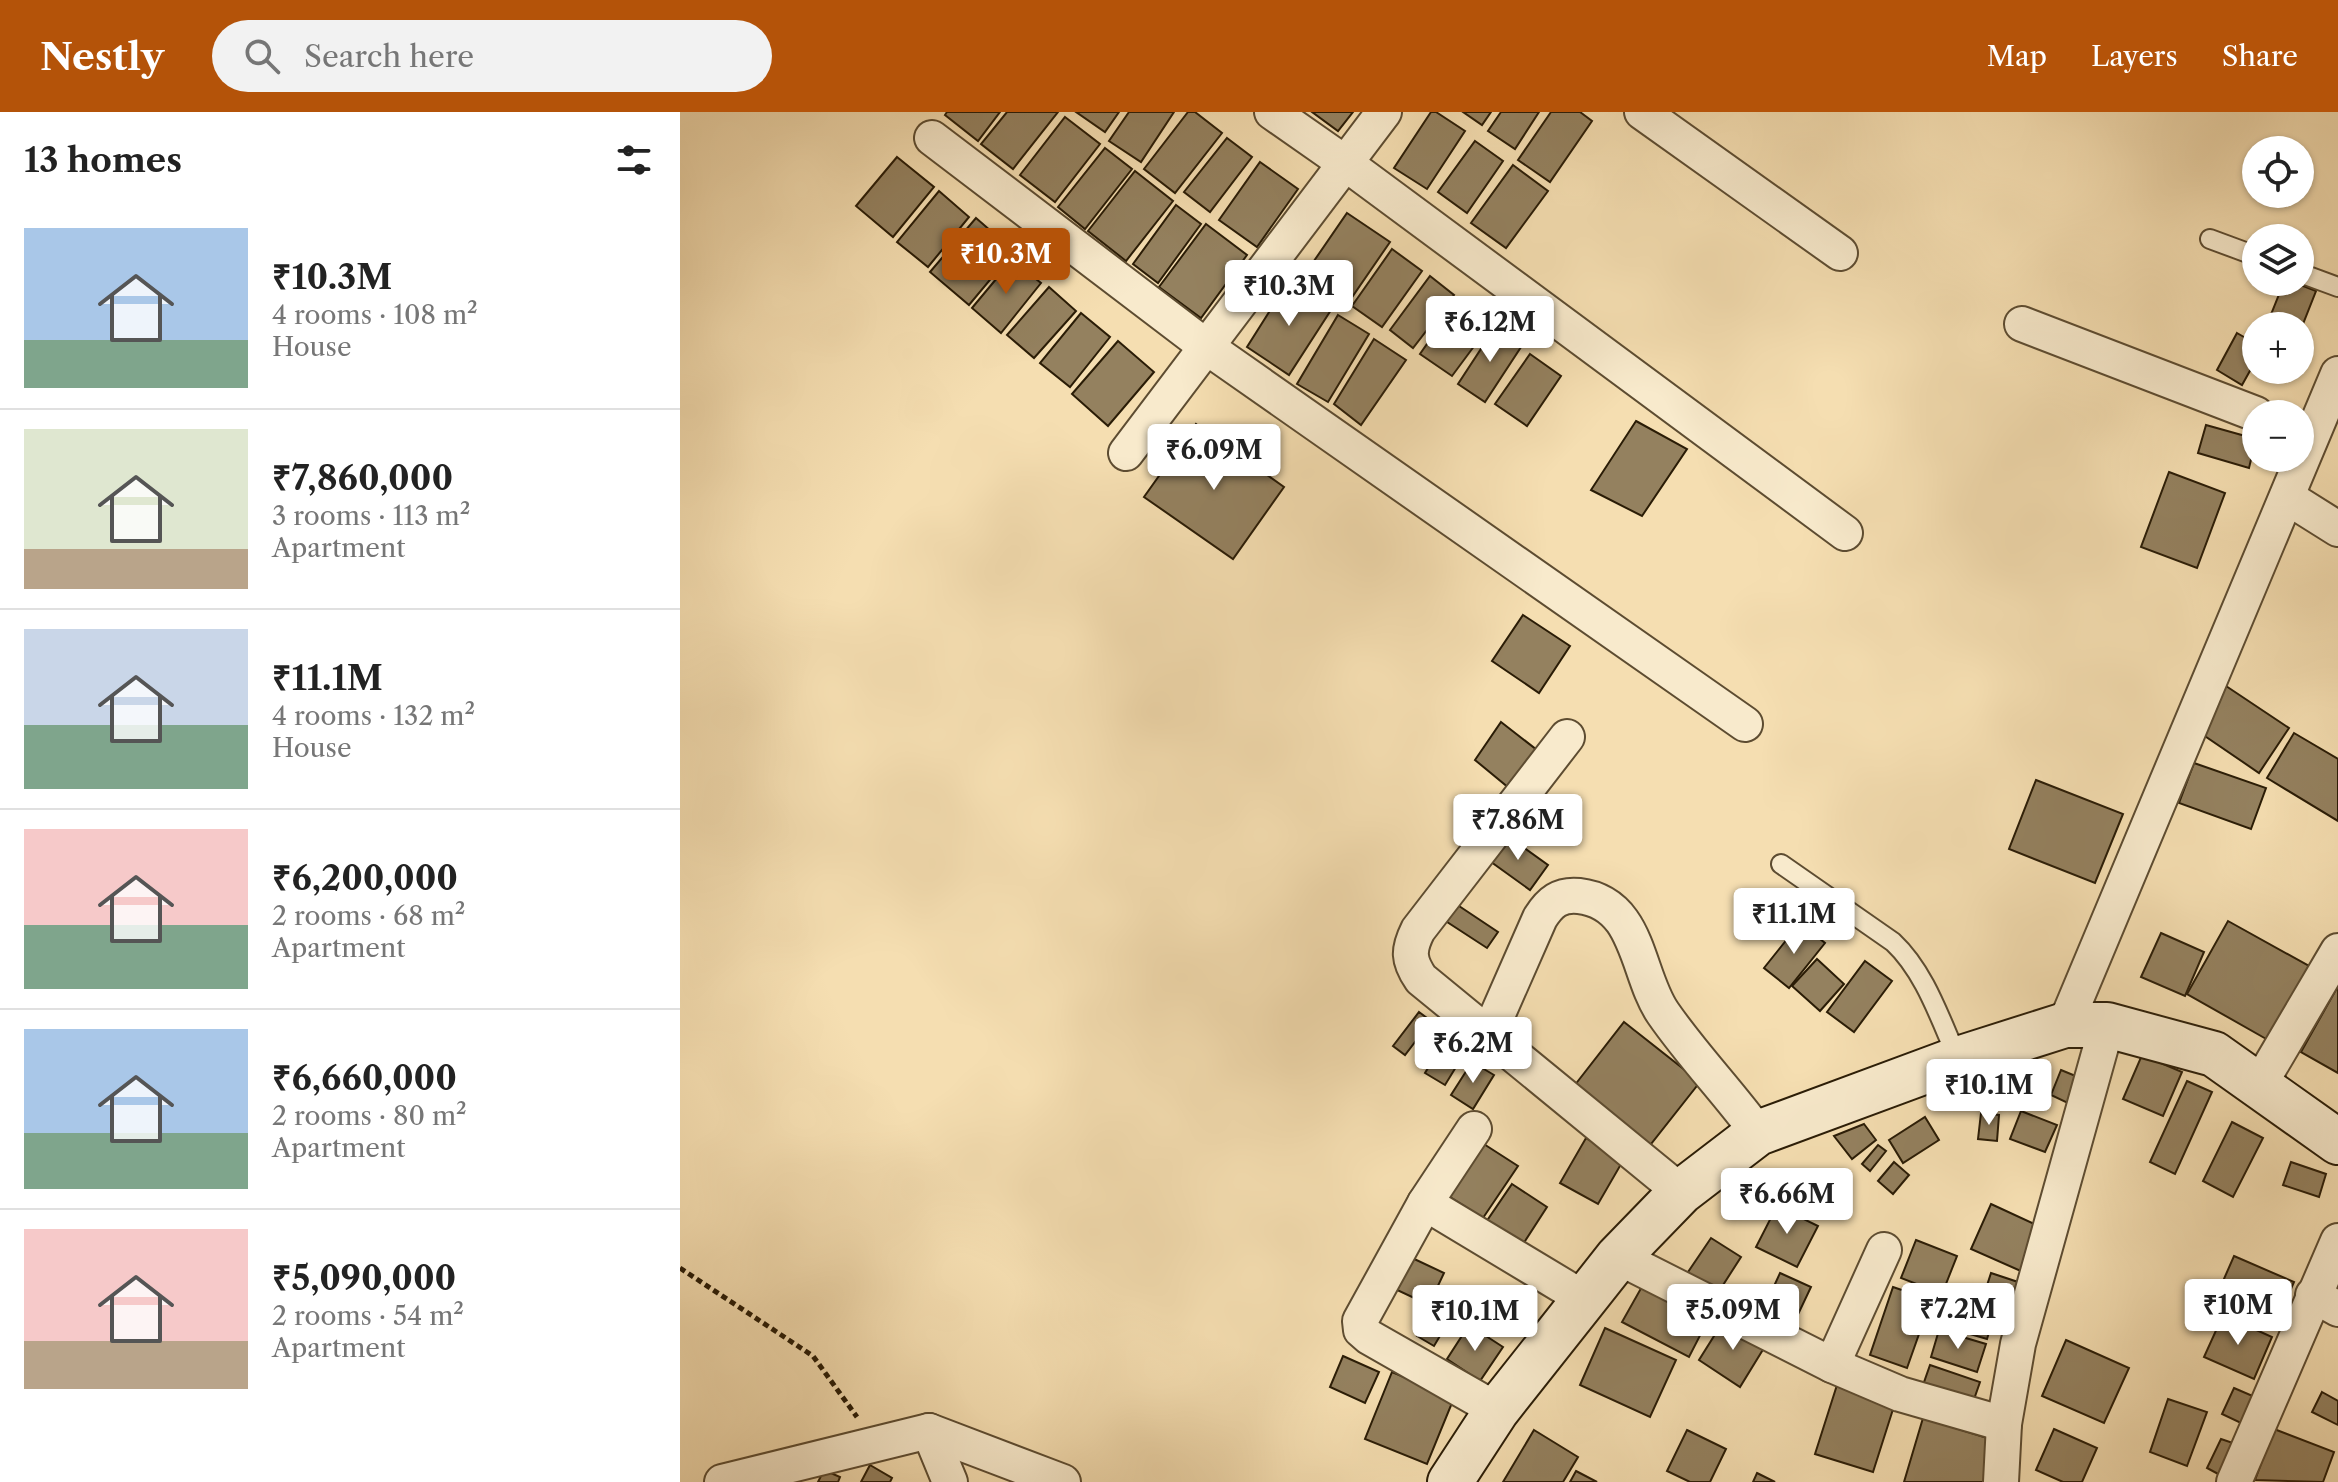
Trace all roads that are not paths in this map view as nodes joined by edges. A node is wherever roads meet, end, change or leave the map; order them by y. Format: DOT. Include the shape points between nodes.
graph roads {
  1 [pos="1272,112"];
  2 [pos="1384,112"];
  3 [pos="1642,112"];
  4 [pos="932,138"];
  5 [pos="1345,163"];
  6 [pos="2210,239"];
  7 [pos="2242,251"];
  8 [pos="1840,253"];
  9 [pos="2314,278"];
  10 [pos="2338,287"];
  11 [pos="2022,324"];
  12 [pos="1208,348"];
  13 [pos="2338,374"];
  14 [pos="2242,409"];
  15 [pos="2314,419"];
  16 [pos="1126,453"];
  17 [pos="2295,472"];
  18 [pos="2287,497"];
  19 [pos="2338,529"];
  20 [pos="1845,533"];
  21 [pos="1745,724"];
  22 [pos="1567,737"];
  23 [pos="1781,864"];
  24 [pos="2338,951"];
  25 [pos="2086,1025"];
  26 [pos="1489,1034"];
  27 [pos="1958,1059"];
  28 [pos="2258,1087"];
  29 [pos="1474,1129"];
  30 [pos="1758,1133"];
  31 [pos="2338,1142"];
  32 [pos="1681,1192"];
  33 [pos="1425,1203"];
  34 [pos="2338,1241"];
  35 [pos="1884,1250"];
  36 [pos="1618,1257"];
  37 [pos="1583,1298"];
  38 [pos="2326,1302"];
  39 [pos="1832,1365"];
  40 [pos="1497,1410"];
  41 [pos="2004,1424"];
  42 [pos="929,1431"];
  43 [pos="822,1468"];
  44 [pos="944,1481"];
  45 [pos="722,1482"];
  46 [pos="1063,1482"];
  47 [pos="1450,1482"];
  48 [pos="2001,1482"];
  49 [pos="2234,1482"];
  1 -- 5 [label="street"];
  2 -- 5 [label="street"];
  3 -- 8 [label="street"];
  4 -- 12 [label="street"];
  5 -- 12 [label="street"];
  5 -- 20 [label="street"];
  6 -- 7 [label="lane"];
  9 -- 10 [label="lane"];
  11 -- 14 [label="street"];
  12 -- 16 [label="street"];
  12 -- 21 [label="street"];
  13 -- 15 [label="street"];
  17 -- 18 [label="street"];
  18 -- 19 [label="street"];
  18 -- 25 [label="street"];
  22 -- 26 [label="street" via="1410,946 1410,962 1421,979"];
  23 -- 27 [label="lane" via="1906,954"];
  24 -- 28 [label="street"];
  25 -- 27 [label="main road"];
  25 -- 28 [label="main road" via="2214,1054"];
  25 -- 41 [label="street"];
  26 -- 30 [label="street" via="1548,905 1562,896 1581,896 1619,917 1632,935 1656,1003"];
  26 -- 32 [label="street"];
  27 -- 30 [label="main road"];
  28 -- 31 [label="main road"];
  29 -- 33 [label="street"];
  30 -- 32 [label="main road"];
  32 -- 36 [label="main road"];
  33 -- 37 [label="street"];
  33 -- 40 [label="street" via="1360,1321 1361,1330"];
  34 -- 38 [label="street"];
  35 -- 39 [label="street"];
  36 -- 37 [label="main road"];
  36 -- 39 [label="street"];
  37 -- 40 [label="main road"];
  38 -- 49 [label="street"];
  39 -- 41 [label="street" via="1900,1394"];
  40 -- 47 [label="main road"];
  41 -- 48 [label="street"];
  42 -- 43 [label="street" via="875,1442"];
  42 -- 44 [label="street"];
  42 -- 46 [label="street"];
  43 -- 45 [label="street"];
}
